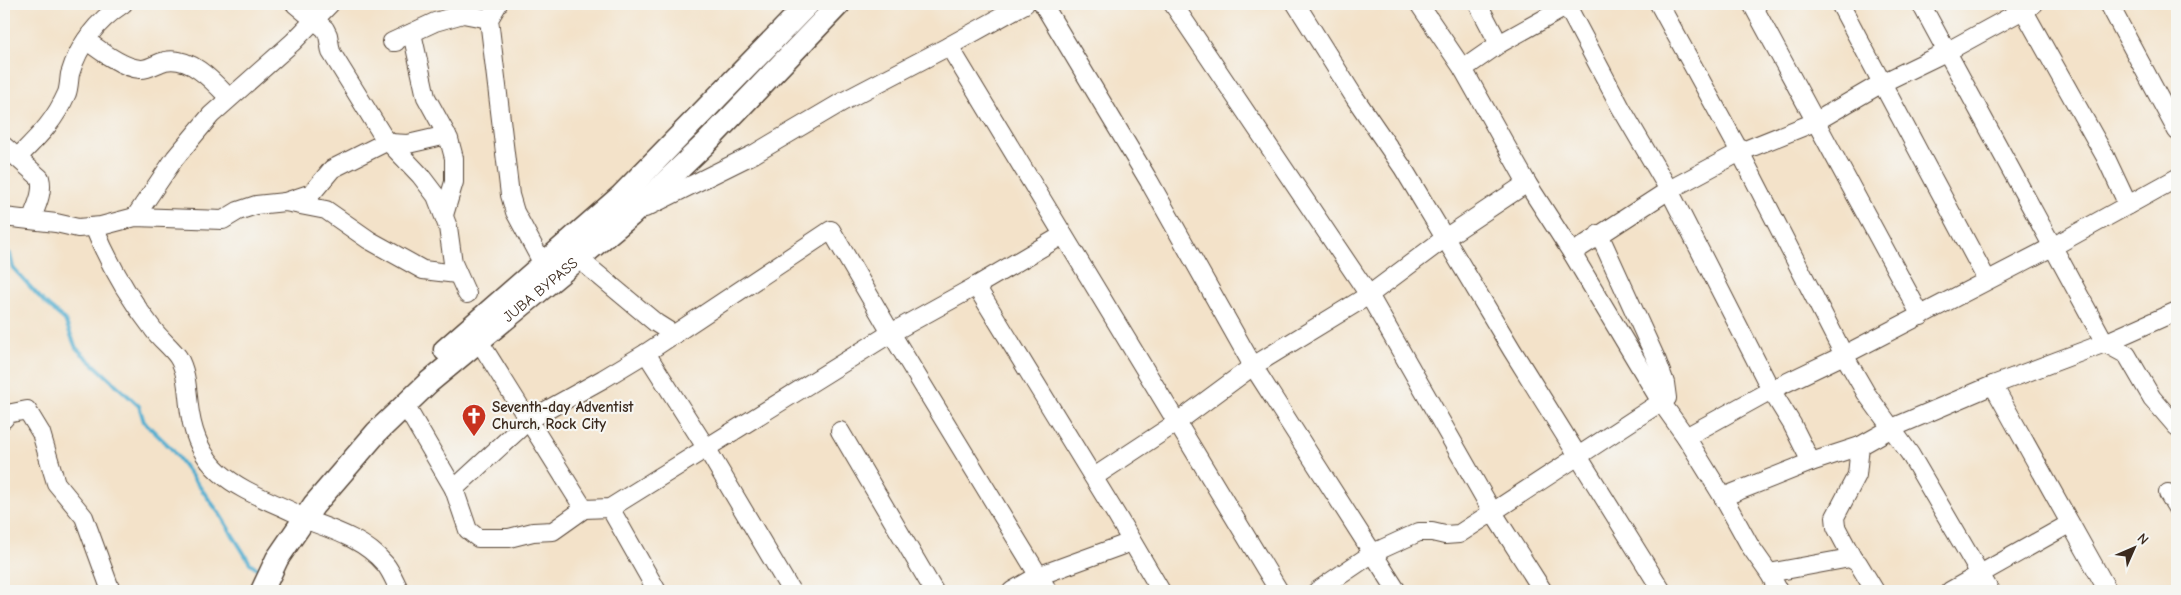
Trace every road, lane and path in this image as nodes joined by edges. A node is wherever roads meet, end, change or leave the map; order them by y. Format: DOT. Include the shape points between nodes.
graph roads {
  1 [pos="123,4"];
  2 [pos="295,4"];
  3 [pos="330,4"];
  4 [pos="808,4"];
  5 [pos="839,4"];
  6 [pos="1025,4"];
  7 [pos="1043,4"];
  8 [pos="1173,4"];
  9 [pos="1296,4"];
  10 [pos="1419,4"];
  11 [pos="1478,4"];
  12 [pos="1568,4"];
  13 [pos="1659,4"];
  14 [pos="1752,4"];
  15 [pos="1840,4"];
  16 [pos="1921,4"];
  17 [pos="2109,4"];
  18 [pos="2026,5"];
  19 [pos="493,11"];
  20 [pos="315,20"];
  21 [pos="412,33"];
  22 [pos="86,40"];
  23 [pos="396,42"];
  24 [pos="1499,44"];
  25 [pos="949,46"];
  26 [pos="1948,51"];
  27 [pos="1463,69"];
  28 [pos="1882,83"];
  29 [pos="229,98"];
  30 [pos="1816,122"];
  31 [pos="2177,131"];
  32 [pos="447,135"];
  33 [pos="389,142"];
  34 [pos="4,146"];
  35 [pos="1740,152"];
  36 [pos="18,157"];
  37 [pos="2177,178"];
  38 [pos="1527,183"];
  39 [pos="1669,190"];
  40 [pos="285,202"];
  41 [pos="2128,204"];
  42 [pos="444,215"];
  43 [pos="631,215"];
  44 [pos="4,217"];
  45 [pos="135,217"];
  46 [pos="31,220"];
  47 [pos="94,226"];
  48 [pos="1599,234"];
  49 [pos="1063,235"];
  50 [pos="1445,238"];
  51 [pos="2054,246"];
  52 [pos="1572,253"];
  53 [pos="578,258"];
  54 [pos="543,264"];
  55 [pos="457,274"];
  56 [pos="1987,280"];
  57 [pos="976,286"];
  58 [pos="467,294"];
  59 [pos="1369,295"];
  60 [pos="2177,311"];
  61 [pos="1921,316"];
  62 [pos="891,333"];
  63 [pos="675,335"];
  64 [pos="479,341"];
  65 [pos="2105,344"];
  66 [pos="646,353"];
  67 [pos="1844,355"];
  68 [pos="1254,366"];
  69 [pos="1993,385"];
  70 [pos="1771,390"];
  71 [pos="1661,402"];
  72 [pos="405,405"];
  73 [pos="5,414"];
  74 [pos="528,420"];
  75 [pos="1176,422"];
  76 [pos="2177,427"];
  77 [pos="1892,428"];
  78 [pos="840,431"];
  79 [pos="1686,437"];
  80 [pos="1860,446"];
  81 [pos="707,449"];
  82 [pos="1579,456"];
  83 [pos="1811,462"];
  84 [pos="1094,477"];
  85 [pos="454,488"];
  86 [pos="1723,497"];
  87 [pos="610,508"];
  88 [pos="584,509"];
  89 [pos="1492,511"];
  90 [pos="299,516"];
  91 [pos="2069,524"];
  92 [pos="1131,542"];
  93 [pos="1373,553"];
  94 [pos="1853,559"];
  95 [pos="1769,573"];
  96 [pos="1980,574"];
  97 [pos="1038,576"];
  98 [pos="929,590"];
  99 [pos="111,591"];
  100 [pos="246,591"];
  101 [pos="262,591"];
  102 [pos="400,591"];
  103 [pos="657,591"];
  104 [pos="791,591"];
  105 [pos="1012,591"];
  106 [pos="1048,591"];
  107 [pos="1161,591"];
  108 [pos="1279,591"];
  109 [pos="1317,591"];
  110 [pos="1397,591"];
  111 [pos="1543,591"];
  112 [pos="1662,591"];
  113 [pos="1779,591"];
  114 [pos="1875,591"];
  115 [pos="1950,591"];
  116 [pos="1990,591"];
  117 [pos="2108,591"];
  1 -- 22 [label="street" via="96,25"];
  2 -- 20 [label="street"];
  3 -- 20 [label="street"];
  4 -- 54 [label="main road, JUBA BYPASS" via="621,196"];
  5 -- 43 [label="main road, JUBA BYPASS" via="705,144"];
  6 -- 25 [label="street"];
  7 -- 68 [label="street"];
  8 -- 59 [label="street"];
  9 -- 50 [label="street"];
  10 -- 27 [label="street"];
  11 -- 24 [label="street"];
  12 -- 24 [label="street"];
  12 -- 39 [label="street" via="1621,108"];
  13 -- 35 [label="street"];
  14 -- 30 [label="street"];
  15 -- 28 [label="street"];
  16 -- 26 [label="street"];
  17 -- 31 [label="street"];
  18 -- 26 [label="street"];
  18 -- 41 [label="street"];
  19 -- 21 [label="street" via="463,14"];
  19 -- 54 [label="street" via="510,196"];
  20 -- 29 [label="street"];
  20 -- 33 [label="street" via="325,29 336,62"];
  21 -- 23 [label="street" via="392,42"];
  21 -- 32 [label="street" via="426,97"];
  22 -- 29 [label="street" via="131,68 142,70 178,59 209,76"];
  22 -- 36 [label="street" via="73,67 68,90 49,126"];
  24 -- 27 [label="street"];
  25 -- 43 [label="street" via="842,102 754,154"];
  25 -- 49 [label="street"];
  26 -- 28 [label="street"];
  26 -- 51 [label="street"];
  27 -- 38 [label="street"];
  28 -- 30 [label="street"];
  28 -- 56 [label="street"];
  29 -- 45 [label="street" via="175,158"];
  30 -- 35 [label="street"];
  30 -- 61 [label="street"];
  32 -- 33 [label="street" via="408,144"];
  32 -- 42 [label="street" via="454,158 454,182"];
  33 -- 40 [label="street" via="332,169 312,193"];
  33 -- 42 [label="street" via="436,196"];
  34 -- 36 [label="street"];
  35 -- 39 [label="street"];
  35 -- 67 [label="street"];
  36 -- 46 [label="street" via="42,184"];
  37 -- 41 [label="street"];
  38 -- 50 [label="street"];
  38 -- 52 [label="street"];
  39 -- 48 [label="street"];
  39 -- 70 [label="street"];
  40 -- 45 [label="street" via="256,205 223,220"];
  40 -- 55 [label="street" via="326,210 369,240 423,270"];
  41 -- 51 [label="street"];
  42 -- 55 [label="street"];
  43 -- 53 [label="main road, JUBA BYPASS"];
  44 -- 46 [label="street"];
  45 -- 47 [label="street"];
  46 -- 47 [label="street" via="78,228"];
  47 -- 90 [label="street" via="127,291 153,330 178,358 185,375 194,433 207,460 239,486"];
  48 -- 52 [label="street"];
  48 -- 71 [label="street" via="1658,361 1666,383 1667,398"];
  49 -- 57 [label="street"];
  49 -- 75 [label="street"];
  50 -- 59 [label="street"];
  50 -- 82 [label="street"];
  51 -- 56 [label="street"];
  51 -- 65 [label="street"];
  52 -- 71 [label="street"];
  53 -- 63 [label="street" via="656,324"];
  53 -- 64 [label="main road, JUBA BYPASS"];
  54 -- 90 [label="main road, JUBA BYPASS" via="418,373 355,435"];
  55 -- 58 [label="street"];
  56 -- 61 [label="street"];
  57 -- 62 [label="street"];
  57 -- 84 [label="street"];
  59 -- 68 [label="street"];
  59 -- 89 [label="street"];
  60 -- 65 [label="street"];
  61 -- 67 [label="street"];
  62 -- 63 [label="street" via="832,230"];
  62 -- 81 [label="street"];
  62 -- 97 [label="street"];
  63 -- 66 [label="street"];
  64 -- 72 [label="main road, JUBA BYPASS"];
  64 -- 74 [label="street"];
  65 -- 69 [label="street"];
  65 -- 76 [label="street" via="2127,355 2152,398"];
  66 -- 74 [label="street"];
  66 -- 81 [label="street"];
  67 -- 70 [label="street"];
  67 -- 77 [label="street"];
  68 -- 75 [label="street"];
  68 -- 93 [label="street"];
  69 -- 77 [label="street"];
  69 -- 91 [label="street"];
  70 -- 79 [label="street"];
  70 -- 83 [label="street"];
  71 -- 79 [label="street"];
  71 -- 82 [label="street"];
  72 -- 85 [label="street"];
  72 -- 90 [label="main road, JUBA BYPASS" via="377,432 314,505"];
  73 -- 99 [label="street" via="27,410 41,433 56,483 84,517"];
  74 -- 85 [label="street"];
  74 -- 88 [label="street"];
  75 -- 84 [label="street"];
  75 -- 108 [label="street"];
  77 -- 80 [label="street"];
  77 -- 96 [label="street"];
  78 -- 98 [label="street"];
  79 -- 86 [label="street"];
  80 -- 83 [label="street"];
  80 -- 94 [label="street" via="1857,475 1835,517 1836,528"];
  81 -- 87 [label="street"];
  81 -- 104 [label="street"];
  82 -- 89 [label="street"];
  82 -- 112 [label="street"];
  83 -- 86 [label="street"];
  84 -- 92 [label="street"];
  85 -- 88 [label="street" via="468,530 478,538 510,538 553,531"];
  86 -- 95 [label="street"];
  87 -- 88 [label="street"];
  87 -- 103 [label="street"];
  89 -- 93 [label="street" via="1459,534 1419,532"];
  89 -- 111 [label="street"];
  90 -- 100 [label="main road, JUBA BYPASS" via="271,542"];
  90 -- 101 [label="main road, JUBA BYPASS"];
  90 -- 102 [label="street" via="346,535 372,550 386,565"];
  91 -- 96 [label="street"];
  91 -- 117 [label="street"];
  92 -- 97 [label="street"];
  92 -- 107 [label="street"];
  93 -- 109 [label="street"];
  93 -- 110 [label="street"];
  94 -- 95 [label="street"];
  94 -- 114 [label="street"];
  95 -- 113 [label="street"];
  96 -- 115 [label="street"];
  96 -- 116 [label="street"];
  97 -- 105 [label="street"];
  97 -- 106 [label="street"];
}
